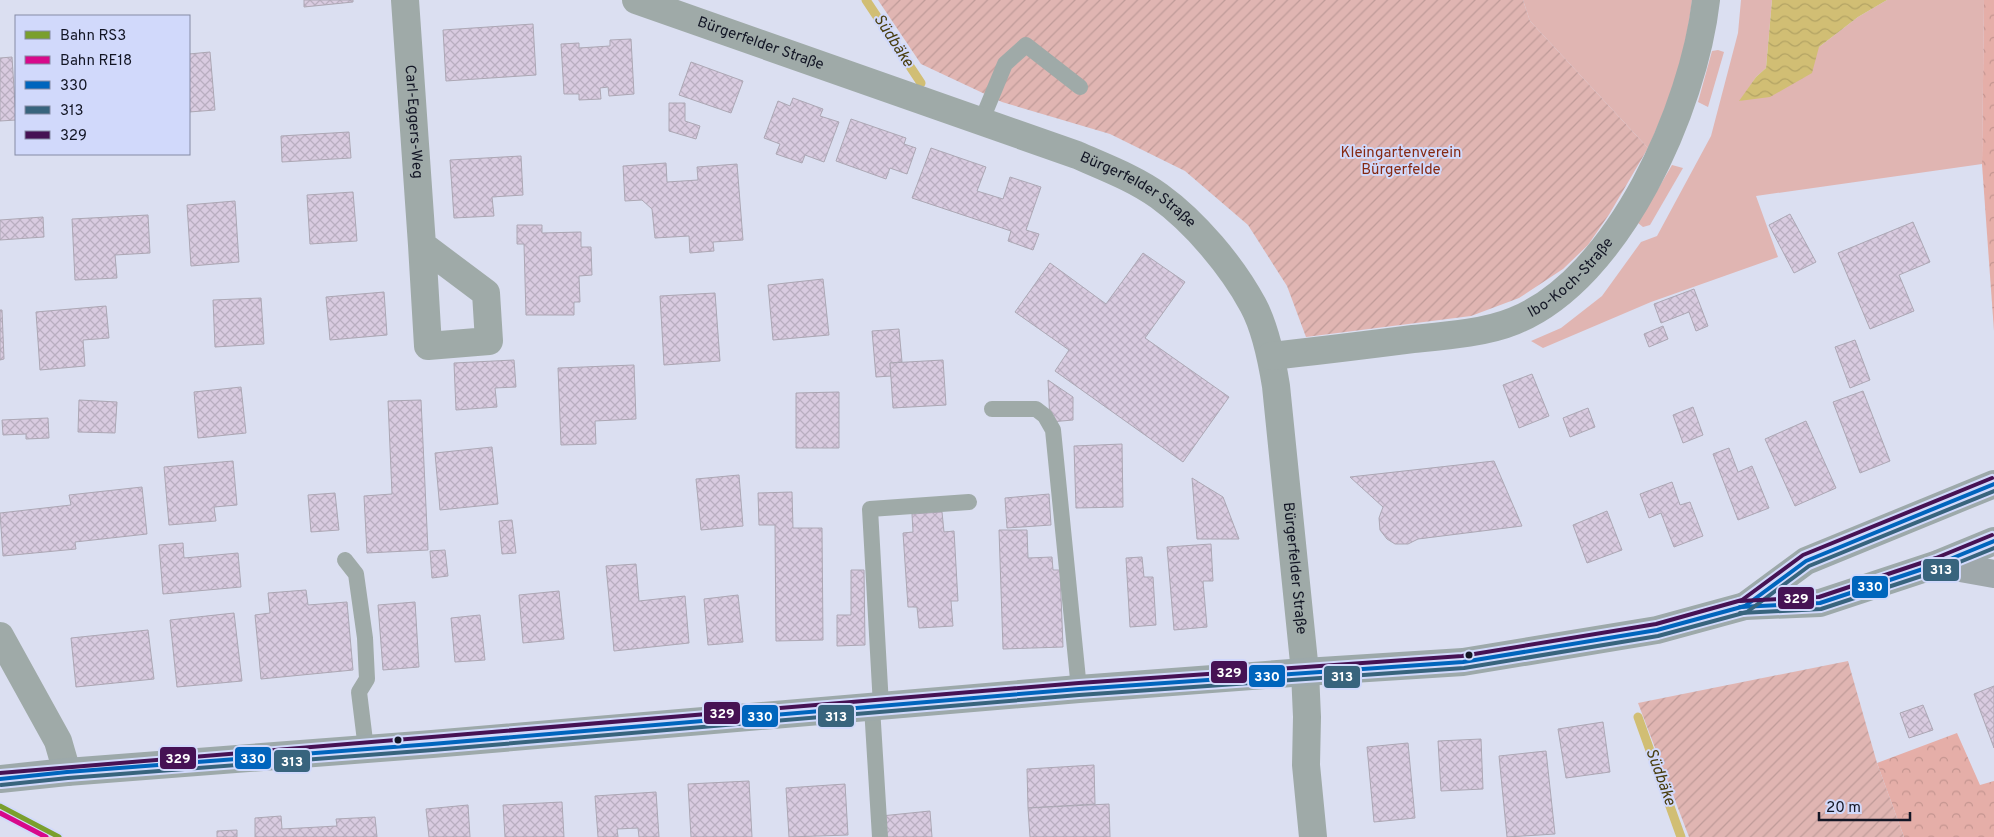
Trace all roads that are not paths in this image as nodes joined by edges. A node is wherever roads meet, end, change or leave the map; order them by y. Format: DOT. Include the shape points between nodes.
graph roads {
  1 [pos="405,0"];
  2 [pos="636,0"];
  3 [pos="1706,0"];
  4 [pos="1080,88"];
  5 [pos="981,122"];
  6 [pos="422,245"];
  7 [pos="1271,356"];
  8 [pos="992,409"];
  9 [pos="1994,484"];
  10 [pos="969,502"];
  11 [pos="1994,541"];
  12 [pos="345,560"];
  13 [pos="1938,564"];
  14 [pos="1994,574"];
  15 [pos="1745,606"];
  16 [pos="0,636"];
  17 [pos="1305,672"];
  18 [pos="1079,690"];
  19 [pos="877,707"];
  20 [pos="366,748"];
  21 [pos="67,772"];
  22 [pos="0,779"];
  23 [pos="880,837"];
  24 [pos="1313,837"];
  1 -- 6 [label="street, Carl-Eggers-Weg"];
  2 -- 5 [label="street, Bürgerfelder Straße"];
  3 -- 7 [label="street, Ibo-Koch-Straße" via="1691,76 1673,126 1649,176 1620,225 1588,268 1550,302 1513,322 1462,334"];
  4 -- 5 [label="lane" via="1026,45 1004,64"];
  5 -- 7 [label="street, Bürgerfelder Straße" via="1084,158 1159,196 1212,244 1254,306"];
  7 -- 17 [label="street, Bürgerfelder Straße"];
  8 -- 18 [label="lane" via="1036,409 1045,416 1053,430"];
  9 -- 15 [label="main road" via="1806,560"];
  10 -- 19 [label="lane" via="870,509"];
  11 -- 13 [label="main road"];
  12 -- 20 [label="lane" via="356,574 365,638 367,679 359,692"];
  13 -- 14 [label="highway"];
  13 -- 15 [label="main road" via="1820,603"];
  15 -- 17 [label="main road" via="1657,630 1463,662"];
  16 -- 21 [label="street" via="58,741"];
  17 -- 18 [label="main road"];
  17 -- 24 [label="street, Bürgerfelder Straße" via="1306,765"];
  18 -- 19 [label="main road"];
  19 -- 20 [label="main road"];
  19 -- 23 [label="lane"];
  20 -- 21 [label="main road"];
  21 -- 22 [label="main road"];
}
